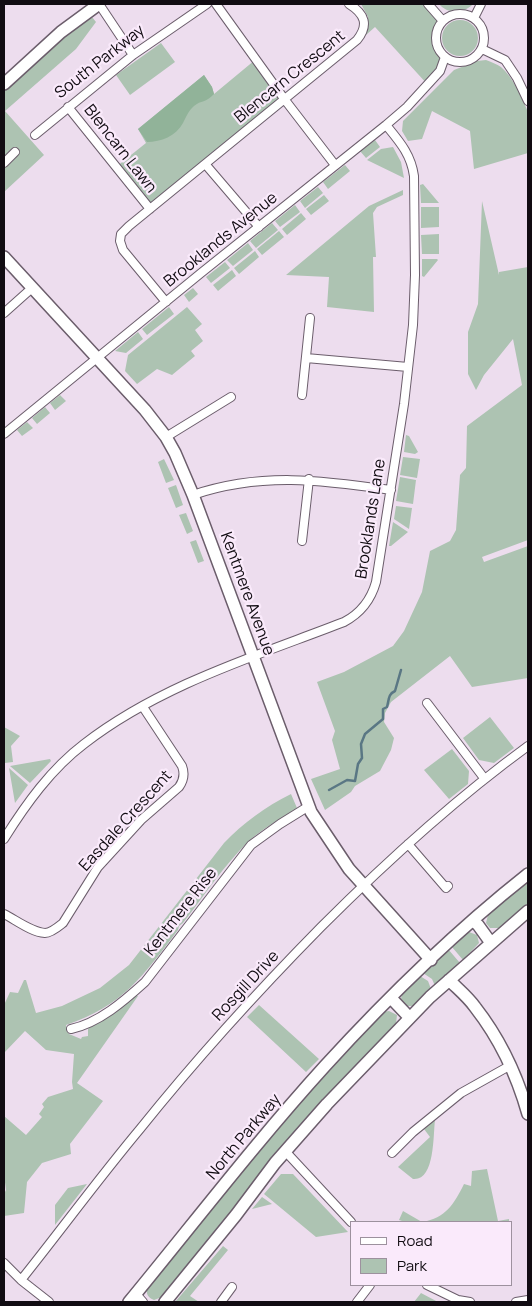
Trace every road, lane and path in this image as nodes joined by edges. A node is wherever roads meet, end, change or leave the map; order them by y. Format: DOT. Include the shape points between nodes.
graph roads {
  1 [pos="99,4"];
  2 [pos="207,4"];
  3 [pos="216,4"];
  4 [pos="349,4"];
  5 [pos="428,4"];
  6 [pos="481,4"];
  7 [pos="474,18"];
  8 [pos="443,21"];
  9 [pos="482,49"];
  10 [pos="133,55"];
  11 [pos="445,57"];
  12 [pos="4,84"];
  13 [pos="285,100"];
  14 [pos="528,101"];
  15 [pos="68,106"];
  16 [pos="386,125"];
  17 [pos="35,135"];
  18 [pos="15,152"];
  19 [pos="4,163"];
  20 [pos="206,165"];
  21 [pos="335,165"];
  22 [pos="150,209"];
  23 [pos="259,227"];
  24 [pos="4,257"];
  25 [pos="32,288"];
  26 [pos="166,302"];
  27 [pos="4,313"];
  28 [pos="310,318"];
  29 [pos="97,358"];
  30 [pos="306,358"];
  31 [pos="408,367"];
  32 [pos="302,395"];
  33 [pos="231,397"];
  34 [pos="4,434"];
  35 [pos="166,437"];
  36 [pos="309,479"];
  37 [pos="391,490"];
  38 [pos="193,495"];
  39 [pos="302,541"];
  40 [pos="253,657"];
  41 [pos="427,703"];
  42 [pos="143,707"];
  43 [pos="528,746"];
  44 [pos="484,778"];
  45 [pos="308,806"];
  46 [pos="4,839"];
  47 [pos="408,844"];
  48 [pos="528,874"];
  49 [pos="364,885"];
  50 [pos="448,886"];
  51 [pos="528,911"];
  52 [pos="4,914"];
  53 [pos="473,922"];
  54 [pos="491,942"];
  55 [pos="431,960"];
  56 [pos="449,980"];
  57 [pos="391,998"];
  58 [pos="409,1017"];
  59 [pos="72,1028"];
  60 [pos="511,1065"];
  61 [pos="526,1100"];
  62 [pos="528,1114"];
  63 [pos="285,1151"];
  64 [pos="392,1153"];
  65 [pos="350,1221"];
  66 [pos="4,1263"];
  67 [pos="21,1280"];
  68 [pos="232,1286"];
  69 [pos="369,1286"];
  70 [pos="429,1286"];
  71 [pos="136,1300"];
  72 [pos="528,1300"];
  73 [pos="49,1302"];
  74 [pos="165,1302"];
  75 [pos="220,1302"];
  76 [pos="357,1302"];
  77 [pos="470,1302"];
  78 [pos="516,1302"];
  1 -- 10 [label="street"];
  1 -- 12 [label="street"];
  2 -- 10 [label="street, South Parkway"];
  3 -- 13 [label="street"];
  4 -- 13 [label="street, Blencarn Crescent" via="362,16 364,32"];
  5 -- 8 [label="street"];
  6 -- 7 [label="street"];
  7 -- 8 [label="street" via="454,14"];
  7 -- 9 [label="street" via="485,35"];
  8 -- 11 [label="street" via="436,32 436,41"];
  9 -- 11 [label="street" via="466,62 451,61"];
  9 -- 14 [label="street" via="505,60"];
  10 -- 15 [label="street, South Parkway"];
  11 -- 16 [label="street, Brooklands Avenue" via="440,71"];
  13 -- 20 [label="street, Blencarn Crescent"];
  13 -- 21 [label="street"];
  15 -- 17 [label="street, South Parkway"];
  15 -- 22 [label="street, Blencarn Lawn"];
  16 -- 21 [label="street, Brooklands Avenue"];
  16 -- 31 [label="street, Brooklands Lane" via="407,152 414,176 415,275"];
  18 -- 19 [label="street"];
  20 -- 22 [label="street, Blencarn Crescent"];
  20 -- 23 [label="street"];
  21 -- 23 [label="street, Brooklands Avenue"];
  22 -- 26 [label="street, Blencarn Crescent" via="121,234 120,241 123,250"];
  23 -- 26 [label="street, Brooklands Avenue"];
  24 -- 25 [label="street, Kentmere Avenue"];
  25 -- 27 [label="street"];
  25 -- 29 [label="street, Kentmere Avenue"];
  26 -- 29 [label="street, Brooklands Avenue"];
  28 -- 30 [label="street"];
  29 -- 34 [label="street, Brooklands Avenue"];
  29 -- 35 [label="street, Kentmere Avenue"];
  30 -- 31 [label="street"];
  30 -- 32 [label="street"];
  31 -- 37 [label="street, Brooklands Lane"];
  33 -- 35 [label="street"];
  35 -- 38 [label="street, Kentmere Avenue"];
  36 -- 37 [label="street"];
  36 -- 38 [label="street" via="246,482"];
  36 -- 39 [label="street"];
  37 -- 40 [label="street, Brooklands Lane" via="376,582 365,605 344,622"];
  38 -- 40 [label="street, Kentmere Avenue"];
  40 -- 42 [label="street, Brooklands Lane" via="200,678"];
  40 -- 45 [label="street, Kentmere Avenue"];
  41 -- 44 [label="street"];
  42 -- 46 [label="street, Brooklands Lane" via="111,725 70,756 21,811"];
  42 -- 52 [label="street, Easdale Crescent" via="182,766 182,783 141,820 98,867 55,929 46,933"];
  43 -- 44 [label="street, Rosgill Drive"];
  44 -- 47 [label="street, Rosgill Drive"];
  45 -- 49 [label="street, Kentmere Avenue" via="336,852"];
  45 -- 59 [label="street, Kentmere Rise" via="251,845 144,982 124,1001 82,1026"];
  47 -- 49 [label="street, Rosgill Drive"];
  47 -- 50 [label="street" via="446,888"];
  48 -- 53 [label="street, North Parkway"];
  49 -- 55 [label="street, Kentmere Avenue"];
  49 -- 67 [label="street, Rosgill Drive" via="266,982 188,1071"];
  51 -- 54 [label="street"];
  53 -- 54 [label="street"];
  53 -- 55 [label="street, North Parkway"];
  54 -- 56 [label="street"];
  55 -- 57 [label="street, North Parkway"];
  56 -- 58 [label="street"];
  56 -- 60 [label="street" via="475,1006"];
  57 -- 58 [label="street"];
  57 -- 71 [label="street, North Parkway" via="270,1129"];
  58 -- 63 [label="street"];
  60 -- 61 [label="street"];
  60 -- 64 [label="street" via="462,1093"];
  61 -- 62 [label="street"];
  63 -- 65 [label="street"];
  63 -- 74 [label="street"];
  66 -- 67 [label="street"];
  67 -- 73 [label="street"];
  68 -- 75 [label="street"];
  69 -- 76 [label="street"];
  70 -- 77 [label="street" via="458,1300"];
  72 -- 78 [label="street"];
}
